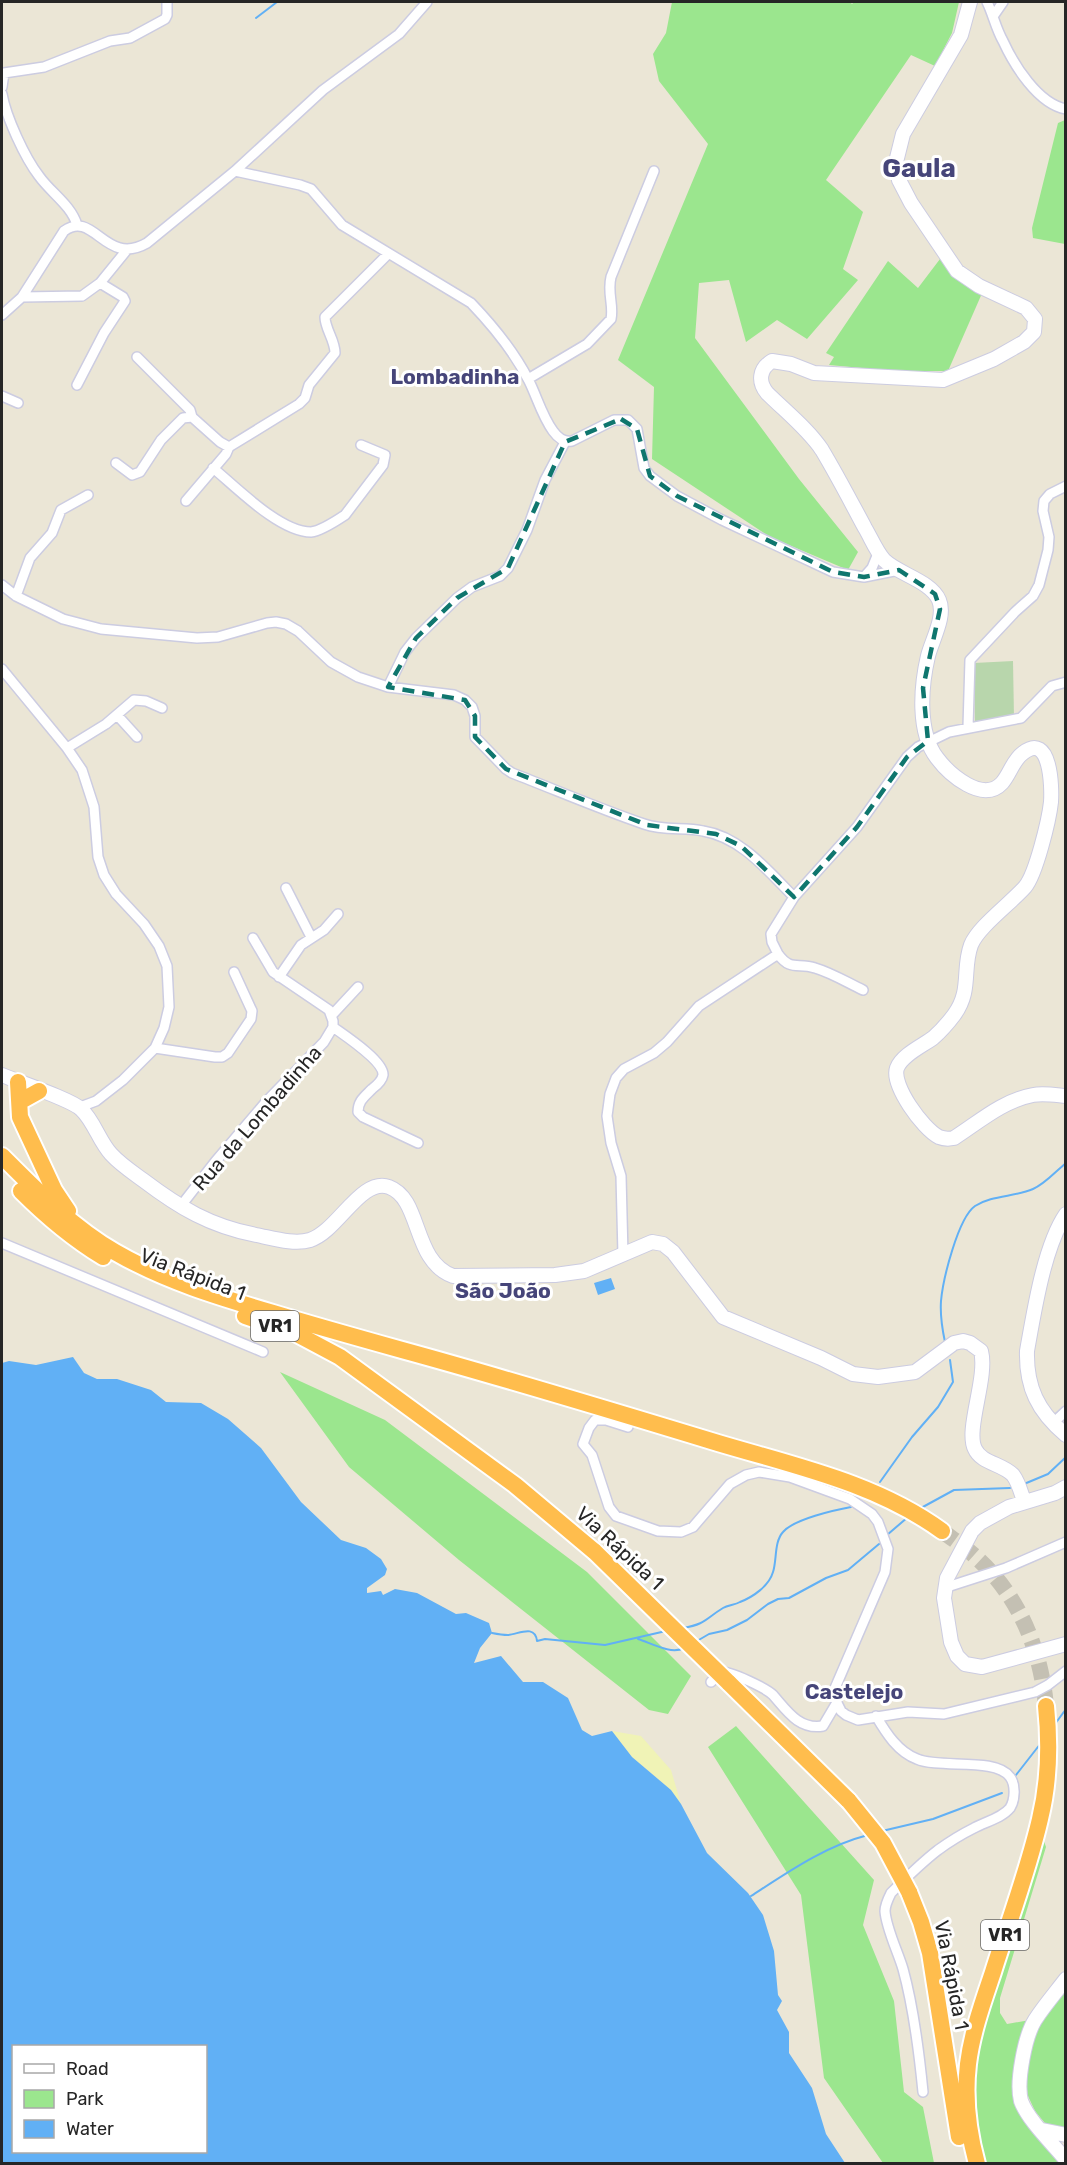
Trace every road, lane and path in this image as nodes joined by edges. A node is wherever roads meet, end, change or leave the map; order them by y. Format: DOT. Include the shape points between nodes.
graph roads {
  1 [pos="167,2"];
  2 [pos="427,2"];
  3 [pos="970,2"];
  4 [pos="987,2"];
  5 [pos="1003,2"];
  6 [pos="993,15"];
  7 [pos="2,87"];
  8 [pos="2,94"];
  9 [pos="1065,109"];
  10 [pos="235,171"];
  11 [pos="654,171"];
  12 [pos="77,225"];
  13 [pos="126,251"];
  14 [pos="388,254"];
  15 [pos="100,284"];
  16 [pos="22,297"];
  17 [pos="2,315"];
  18 [pos="137,357"];
  19 [pos="528,379"];
  20 [pos="77,385"];
  21 [pos="2,396"];
  22 [pos="18,403"];
  23 [pos="192,417"];
  24 [pos="565,442"];
  25 [pos="361,445"];
  26 [pos="229,447"];
  27 [pos="116,463"];
  28 [pos="213,468"];
  29 [pos="1065,486"];
  30 [pos="88,495"];
  31 [pos="186,501"];
  32 [pos="879,552"];
  33 [pos="899,570"];
  34 [pos="864,577"];
  35 [pos="2,585"];
  36 [pos="16,596"];
  37 [pos="2,669"];
  38 [pos="1065,682"];
  39 [pos="388,687"];
  40 [pos="162,708"];
  41 [pos="117,715"];
  42 [pos="968,727"];
  43 [pos="137,737"];
  44 [pos="928,741"];
  45 [pos="67,747"];
  46 [pos="286,888"];
  47 [pos="794,897"];
  48 [pos="338,914"];
  49 [pos="311,937"];
  50 [pos="254,938"];
  51 [pos="778,954"];
  52 [pos="234,972"];
  53 [pos="279,977"];
  54 [pos="358,987"];
  55 [pos="863,990"];
  56 [pos="332,1015"];
  57 [pos="333,1028"];
  58 [pos="155,1048"];
  59 [pos="2,1075"];
  60 [pos="18,1082"];
  61 [pos="39,1091"];
  62 [pos="1065,1096"];
  63 [pos="21,1101"];
  64 [pos="80,1107"];
  65 [pos="418,1143"];
  66 [pos="2,1156"];
  67 [pos="2,1171"];
  68 [pos="180,1207"];
  69 [pos="1065,1214"];
  70 [pos="83,1231"];
  71 [pos="2,1243"];
  72 [pos="623,1255"];
  73 [pos="263,1352"];
  74 [pos="1065,1411"];
  75 [pos="1052,1424"];
  76 [pos="628,1427"];
  77 [pos="1065,1435"];
  78 [pos="1065,1487"];
  79 [pos="1024,1502"];
  80 [pos="942,1531"];
  81 [pos="1065,1542"];
  82 [pos="944,1588"];
  83 [pos="1065,1644"];
  84 [pos="1065,1671"];
  85 [pos="720,1682"];
  86 [pos="836,1704"];
  87 [pos="1046,1706"];
  88 [pos="876,1716"];
  89 [pos="1065,1979"];
  90 [pos="923,2092"];
  91 [pos="1042,2130"];
  92 [pos="1065,2135"];
  93 [pos="1065,2160"];
  94 [pos="965,2163"];
  95 [pos="976,2163"];
  1 -- 7 [label="street" via="165,19 130,38 44,67 4,73"];
  2 -- 10 [label="street" via="399,34 323,90"];
  3 -- 32 [label="main road" via="961,35 900,144 896,162 899,180 957,271 1026,308 1035,319 1034,332 994,359 943,380 814,373 772,361 760,378 767,393 819,446"];
  4 -- 6 [label="street"];
  5 -- 6 [label="street"];
  6 -- 9 [label="street" via="1006,48 1034,90 1042,99"];
  8 -- 12 [label="street" via="26,157 72,212"];
  10 -- 13 [label="street" via="147,243"];
  10 -- 14 [label="street" via="311,189 342,225"];
  11 -- 19 [label="street" via="610,277 611,319 587,344"];
  12 -- 13 [label="street"];
  12 -- 16 [label="street" via="70,226 58,238"];
  13 -- 15 [label="street"];
  14 -- 19 [label="street" via="471,303"];
  14 -- 26 [label="street" via="326,317 335,353 309,385 304,400"];
  15 -- 16 [label="street" via="82,296"];
  15 -- 20 [label="street" via="125,302"];
  16 -- 17 [label="street"];
  18 -- 23 [label="street" via="190,410"];
  19 -- 24 [label="street" via="547,422"];
  21 -- 22 [label="street"];
  23 -- 26 [label="street"];
  23 -- 27 [label="street" via="175,424 136,475"];
  24 -- 34 [label="street" via="614,420 628,420 637,429 644,468 677,496 833,572"];
  24 -- 39 [label="street" via="508,568 457,598 416,638"];
  25 -- 28 [label="street" via="385,456 383,465 345,515 310,532 280,523"];
  26 -- 28 [label="street"];
  28 -- 31 [label="street"];
  29 -- 42 [label="street" via="1044,501 1048,550 1033,596 970,660"];
  30 -- 36 [label="street" via="62,510 52,533 30,558"];
  32 -- 33 [label="main road"];
  32 -- 34 [label="street"];
  33 -- 34 [label="street"];
  33 -- 44 [label="main road" via="939,600 940,617 927,657 923,688"];
  35 -- 36 [label="street"];
  36 -- 39 [label="street" via="63,619 101,629 198,638 218,637 267,623 286,624 346,672"];
  37 -- 45 [label="street"];
  38 -- 42 [label="street" via="1052,686 1021,718"];
  39 -- 47 [label="street" via="465,700 475,716 475,737 506,769 646,825 716,834 741,846"];
  40 -- 41 [label="street" via="134,700"];
  41 -- 43 [label="street"];
  41 -- 45 [label="street"];
  42 -- 44 [label="street"];
  44 -- 47 [label="street" via="908,757 857,827"];
  44 -- 62 [label="main road" via="944,766 981,790 1000,786 1024,752 1038,750 1045,755 1050,768 1051,802 1030,880 973,941 962,1004 942,1030 899,1064 898,1085 936,1136 947,1139 1023,1098"];
  45 -- 58 [label="street" via="88,785 104,875 144,924 167,966 169,1007"];
  46 -- 49 [label="street"];
  47 -- 51 [label="street" via="771,934"];
  48 -- 49 [label="street" via="324,930"];
  49 -- 53 [label="street"];
  50 -- 53 [label="street" via="270,969"];
  51 -- 55 [label="street" via="785,964 814,967"];
  51 -- 72 [label="street" via="699,1006 667,1042 616,1078 608,1116 621,1176"];
  52 -- 58 [label="street" via="252,1011 251,1019 228,1053 215,1057"];
  53 -- 56 [label="street"];
  54 -- 56 [label="street"];
  56 -- 57 [label="street, Rua da Lombadinha"];
  57 -- 65 [label="street, Rua da Lombadinha" via="360,1047 382,1071 380,1082 361,1099 358,1112"];
  57 -- 68 [label="street, Rua da Lombadinha" via="258,1111"];
  58 -- 64 [label="street" via="123,1080 96,1101"];
  59 -- 60 [label="main road"];
  60 -- 61 [label="main road"];
  60 -- 63 [label="highway"];
  61 -- 63 [label="highway"];
  61 -- 64 [label="main road"];
  63 -- 70 [label="highway" via="20,1117 54,1190"];
  64 -- 68 [label="main road" via="113,1157"];
  66 -- 70 [label="highway, Via Rápida 1 / VR1"];
  67 -- 85 [label="highway, Via Rápida 1 / VR1, bridge" via="51,1220 110,1263 164,1290 279,1327 340,1357 515,1485 596,1552"];
  68 -- 72 [label="main road" via="235,1230 308,1241 328,1230 368,1189 386,1186 405,1200 431,1261 453,1276 555,1275 584,1271"];
  69 -- 75 [label="main road" via="1051,1246 1027,1351 1036,1399"];
  70 -- 80 [label="highway, Via Rápida 1 / VR1" via="142,1267 208,1293 858,1486 899,1504"];
  71 -- 73 [label="street"];
  72 -- 79 [label="main road" via="646,1244 667,1246 723,1317 859,1376 915,1372 954,1343 963,1341 976,1346 983,1365 974,1449 1012,1475"];
  74 -- 75 [label="street"];
  75 -- 77 [label="main road"];
  76 -- 86 [label="street" via="596,1420 583,1444 592,1455 609,1507 616,1516 631,1522 658,1531 681,1532 703,1518 735,1480 759,1472 790,1477 850,1499 872,1514 888,1549 885,1572 835,1688"];
  78 -- 79 [label="main road"];
  79 -- 82 [label="main road" via="980,1523 972,1531"];
  81 -- 82 [label="street" via="1006,1568"];
  82 -- 83 [label="main road" via="951,1642 965,1664 982,1667"];
  84 -- 88 [label="street" via="1035,1692 944,1714 908,1712"];
  85 -- 86 [label="street" via="721,1672 733,1673 772,1694 792,1716 814,1728 823,1726"];
  85 -- 94 [label="highway, Via Rápida 1 / VR1, bridge" via="849,1801 883,1843 909,1892 930,1953"];
  86 -- 88 [label="street" via="852,1718"];
  87 -- 95 [label="highway, Via Rápida 1 / VR1" via="1048,1767 1040,1819 970,2047 966,2100"];
  88 -- 90 [label="street" via="902,1750 916,1759 935,1764 989,1766 1002,1770 1014,1787 1014,1798 1004,1814 939,1849 887,1901 885,1911 915,2023"];
  89 -- 91 [label="main road" via="1030,2031 1019,2084 1021,2101"];
  91 -- 92 [label="main road"];
  91 -- 93 [label="main road"];
}
